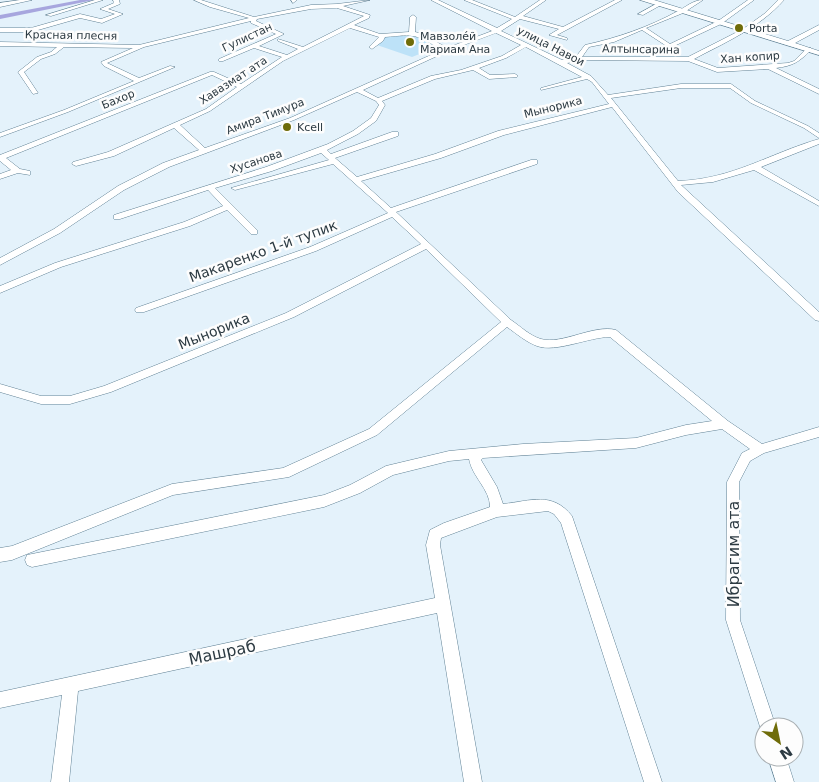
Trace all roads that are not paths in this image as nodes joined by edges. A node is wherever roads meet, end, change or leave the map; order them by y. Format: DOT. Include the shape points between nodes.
graph roads {
  1 [pos="29,0"];
  2 [pos="100,0"];
  3 [pos="116,0"];
  4 [pos="196,0"];
  5 [pos="367,0"];
  6 [pos="434,0"];
  7 [pos="467,0"];
  8 [pos="543,0"];
  9 [pos="619,0"];
  10 [pos="645,0"];
  11 [pos="668,0"];
  12 [pos="700,0"];
  13 [pos="750,0"];
  14 [pos="781,0"];
  15 [pos="221,3"];
  16 [pos="335,3"];
  17 [pos="0,5"];
  18 [pos="659,5"];
  19 [pos="212,6"];
  20 [pos="682,12"];
  21 [pos="641,14"];
  22 [pos="49,15"];
  23 [pos="413,17"];
  24 [pos="517,18"];
  25 [pos="254,19"];
  26 [pos="719,23"];
  27 [pos="351,26"];
  28 [pos="819,27"];
  29 [pos="642,28"];
  30 [pos="564,29"];
  31 [pos="0,30"];
  32 [pos="31,30"];
  33 [pos="744,30"];
  34 [pos="497,31"];
  35 [pos="412,33"];
  36 [pos="383,35"];
  37 [pos="280,40"];
  38 [pos="565,40"];
  39 [pos="789,43"];
  40 [pos="0,44"];
  41 [pos="16,44"];
  42 [pos="63,45"];
  43 [pos="526,45"];
  44 [pos="142,46"];
  45 [pos="255,46"];
  46 [pos="372,47"];
  47 [pos="303,49"];
  48 [pos="446,50"];
  49 [pos="809,50"];
  50 [pos="4,51"];
  51 [pos="819,53"];
  52 [pos="288,57"];
  53 [pos="689,59"];
  54 [pos="221,60"];
  55 [pos="577,60"];
  56 [pos="562,62"];
  57 [pos="172,66"];
  58 [pos="769,67"];
  59 [pos="474,68"];
  60 [pos="515,76"];
  61 [pos="589,77"];
  62 [pos="138,80"];
  63 [pos="242,87"];
  64 [pos="543,89"];
  65 [pos="358,90"];
  66 [pos="819,92"];
  67 [pos="35,93"];
  68 [pos="607,97"];
  69 [pos="378,100"];
  70 [pos="613,105"];
  71 [pos="175,125"];
  72 [pos="395,134"];
  73 [pos="0,135"];
  74 [pos="819,136"];
  75 [pos="819,141"];
  76 [pos="321,149"];
  77 [pos="204,152"];
  78 [pos="1,157"];
  79 [pos="333,159"];
  80 [pos="534,162"];
  81 [pos="76,164"];
  82 [pos="755,167"];
  83 [pos="17,171"];
  84 [pos="27,173"];
  85 [pos="0,177"];
  86 [pos="355,180"];
  87 [pos="676,183"];
  88 [pos="212,190"];
  89 [pos="819,204"];
  90 [pos="227,207"];
  91 [pos="391,212"];
  92 [pos="117,217"];
  93 [pos="254,232"];
  94 [pos="427,245"];
  95 [pos="0,262"];
  96 [pos="0,290"];
  97 [pos="140,310"];
  98 [pos="819,318"];
  99 [pos="507,322"];
  100 [pos="0,388"];
  101 [pos="724,424"];
  102 [pos="819,432"];
  103 [pos="760,449"];
  104 [pos="479,453"];
  105 [pos="497,511"];
  106 [pos="0,555"];
  107 [pos="32,560"];
  108 [pos="443,604"];
  109 [pos="71,685"];
  110 [pos="0,700"];
  111 [pos="765,717"];
  112 [pos="780,767"];
  113 [pos="60,782"];
  114 [pos="473,782"];
  115 [pos="652,782"];
  116 [pos="785,782"];
  1 -- 17 [label="street"];
  2 -- 22 [label="street"];
  3 -- 32 [label="street" via="116,4 103,9 120,14 113,18 98,21 77,17"];
  4 -- 19 [label="street, Гулистан"];
  5 -- 16 [label="street"];
  6 -- 34 [label="street, улица Навои"];
  7 -- 24 [label="street"];
  8 -- 24 [label="street, Амира Тимура"];
  9 -- 30 [label="street"];
  10 -- 18 [label="main road"];
  11 -- 18 [label="street"];
  12 -- 20 [label="street"];
  13 -- 26 [label="street"];
  14 -- 33 [label="street, Алтынсарина"];
  15 -- 19 [label="street"];
  16 -- 25 [label="street"];
  16 -- 27 [label="street, Хавазмат ата" via="366,15"];
  18 -- 20 [label="main road"];
  18 -- 21 [label="street"];
  19 -- 25 [label="street, Гулистан"];
  20 -- 26 [label="main road"];
  20 -- 29 [label="street"];
  23 -- 35 [label="street"];
  24 -- 30 [label="street"];
  24 -- 34 [label="street, Амира Тимура"];
  25 -- 44 [label="street"];
  25 -- 45 [label="street, Гулистан" via="253,22 281,34"];
  26 -- 29 [label="street" via="670,46"];
  26 -- 33 [label="main road"];
  27 -- 36 [label="street"];
  27 -- 47 [label="street, Хавазмат ата"];
  28 -- 39 [label="main road"];
  29 -- 55 [label="street" via="587,46"];
  30 -- 38 [label="street" via="552,35"];
  31 -- 32 [label="street"];
  33 -- 39 [label="main road"];
  33 -- 53 [label="street, Алтынсарина"];
  34 -- 43 [label="street, улица Навои"];
  34 -- 48 [label="street, Амира Тимура"];
  35 -- 36 [label="street"];
  35 -- 48 [label="street"];
  36 -- 46 [label="street"];
  37 -- 47 [label="street"];
  39 -- 49 [label="main road"];
  40 -- 41 [label="street, Красная плесня"];
  41 -- 42 [label="street, Красная плесня"];
  41 -- 50 [label="street"];
  42 -- 44 [label="street, Красная плесня"];
  42 -- 67 [label="street" via="21,72"];
  43 -- 56 [label="street, улица Навои"];
  43 -- 59 [label="street"];
  44 -- 62 [label="street" via="104,64"];
  45 -- 52 [label="street"];
  45 -- 54 [label="street, Гулистан"];
  47 -- 52 [label="street, Хавазмат ата"];
  48 -- 65 [label="street, Амира Тимура"];
  49 -- 51 [label="main road"];
  49 -- 58 [label="street, Хан копир" via="789,65"];
  52 -- 63 [label="street, Хавазмат ата"];
  53 -- 55 [label="street, Алтынсарина"];
  53 -- 58 [label="street, Хан копир" via="717,70"];
  55 -- 56 [label="street, Алтынсарина"];
  56 -- 61 [label="street, улица Навои"];
  57 -- 62 [label="street"];
  58 -- 66 [label="street"];
  59 -- 60 [label="street" via="489,77"];
  59 -- 69 [label="street" via="433,77"];
  61 -- 64 [label="street"];
  61 -- 68 [label="street, улица Навои"];
  62 -- 73 [label="street"];
  63 -- 71 [label="street, Хавазмат ата" via="208,110"];
  63 -- 78 [label="street, Бахор" via="212,73"];
  65 -- 69 [label="street"];
  65 -- 77 [label="street, Амира Тимура"];
  68 -- 70 [label="street, улица Навои"];
  68 -- 74 [label="street, Хан копир" via="681,86 731,86 753,102"];
  69 -- 76 [label="street, Хусанова" via="382,110 368,124"];
  70 -- 86 [label="street, Мынорика" via="501,133 438,156"];
  70 -- 87 [label="street, улица Навои"];
  71 -- 77 [label="street"];
  71 -- 81 [label="street, Хавазмат ата" via="111,154"];
  72 -- 79 [label="street"];
  75 -- 82 [label="street"];
  76 -- 79 [label="street"];
  76 -- 88 [label="street, Хусанова"];
  77 -- 95 [label="street, Амира Тимура" via="166,165 121,188 56,231"];
  78 -- 83 [label="street"];
  79 -- 86 [label="street"];
  79 -- 88 [label="street"];
  80 -- 91 [label="street, Макаренко 1-й тупик"];
  82 -- 87 [label="street" via="698,184"];
  82 -- 89 [label="street"];
  83 -- 84 [label="street"];
  83 -- 85 [label="street"];
  86 -- 91 [label="street"];
  87 -- 98 [label="street, улица Навои"];
  88 -- 90 [label="street"];
  88 -- 92 [label="street, Хусанова"];
  90 -- 93 [label="street"];
  90 -- 96 [label="street" via="187,224 58,264"];
  91 -- 94 [label="street"];
  91 -- 97 [label="street, Макаренко 1-й тупик" via="313,249"];
  94 -- 99 [label="street"];
  94 -- 100 [label="street, Мынорика" via="290,315 107,389 70,400 41,400"];
  99 -- 101 [label="street" via="540,342 612,333"];
  99 -- 106 [label="street" via="372,432 285,473 172,490 12,554"];
  101 -- 103 [label="street"];
  101 -- 104 [label="street" via="636,443"];
  102 -- 103 [label="street, Ибрагим ата"];
  103 -- 111 [label="street, Ибрагим ата" via="746,456 733,482 733,620"];
  104 -- 105 [label="street" via="475,460 495,495"];
  104 -- 107 [label="street" via="449,456 390,470 324,502"];
  105 -- 108 [label="street" via="436,534 433,545"];
  105 -- 115 [label="street" via="549,505 559,510 567,520"];
  108 -- 109 [label="street, Машраб"];
  108 -- 114 [label="street"];
  109 -- 110 [label="street, Машраб"];
  109 -- 113 [label="street"];
  112 -- 116 [label="street"];
}
